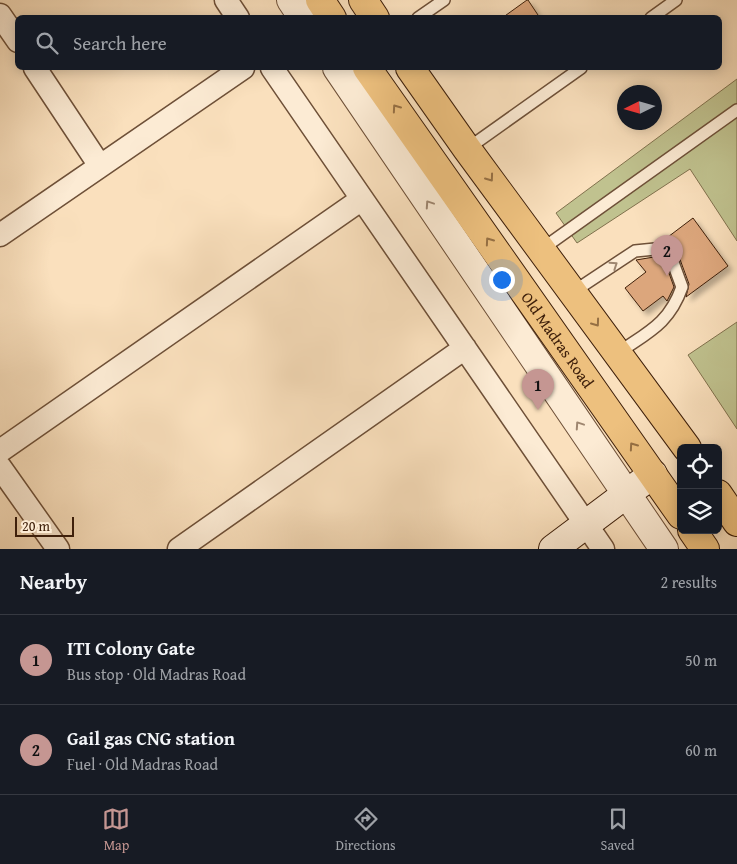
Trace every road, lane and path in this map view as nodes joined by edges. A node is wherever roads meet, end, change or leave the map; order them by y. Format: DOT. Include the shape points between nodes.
graph roads {
  1 [pos="4,0"];
  2 [pos="226,0"];
  3 [pos="291,0"];
  4 [pos="320,0"];
  5 [pos="363,0"];
  6 [pos="444,0"];
  7 [pos="676,0"];
  8 [pos="0,3"];
  9 [pos="0,14"];
  10 [pos="236,15"];
  11 [pos="301,15"];
  12 [pos="330,15"];
  13 [pos="373,15"];
  14 [pos="422,15"];
  15 [pos="655,15"];
  16 [pos="15,36"];
  17 [pos="36,70"];
  18 [pos="240,70"];
  19 [pos="273,70"];
  20 [pos="338,70"];
  21 [pos="368,70"];
  22 [pos="411,70"];
  23 [pos="578,70"];
  24 [pos="737,110"];
  25 [pos="467,149"];
  26 [pos="100,166"];
  27 [pos="362,199"];
  28 [pos="0,235"];
  29 [pos="542,249"];
  30 [pos="573,292"];
  31 [pos="465,348"];
  32 [pos="618,353"];
  33 [pos="684,444"];
  34 [pos="0,451"];
  35 [pos="0,467"];
  36 [pos="653,474"];
  37 [pos="626,495"];
  38 [pos="677,508"];
  39 [pos="586,525"];
  40 [pos="695,534"];
  41 [pos="58,549"];
  42 [pos="179,549"];
  43 [pos="552,549"];
  44 [pos="602,549"];
  45 [pos="664,549"];
  46 [pos="704,549"];
  1 -- 8 [label="street"];
  2 -- 10 [label="street"];
  3 -- 11 [label="street"];
  4 -- 12 [label="highway"];
  5 -- 13 [label="highway"];
  6 -- 14 [label="lane"];
  7 -- 15 [label="lane"];
  9 -- 16 [label="street"];
  17 -- 26 [label="street"];
  18 -- 26 [label="street"];
  19 -- 27 [label="street"];
  37 -- 20 [label="street, one-way"];
  36 -- 21 [label="highway, Old Madras Road, one-way"];
  22 -- 25 [label="highway"];
  23 -- 25 [label="lane"];
  24 -- 29 [label="lane"];
  25 -- 29 [label="highway, one-way"];
  26 -- 28 [label="street"];
  27 -- 31 [label="street"];
  27 -- 34 [label="street"];
  29 -- 30 [label="highway"];
  30 -- 32 [label="highway, one-way"];
  30 -- 32 [label="lane, one-way" via="635,251 655,249 671,257 682,287 675,307 661,323"];
  31 -- 39 [label="street"];
  31 -- 42 [label="street"];
  32 -- 33 [label="highway"];
  35 -- 41 [label="street"];
  36 -- 37 [label="street"];
  36 -- 38 [label="highway, Old Madras Road"];
  37 -- 39 [label="street"];
  37 -- 45 [label="street"];
  39 -- 43 [label="street"];
  39 -- 44 [label="street"];
  40 -- 46 [label="highway"];
}
